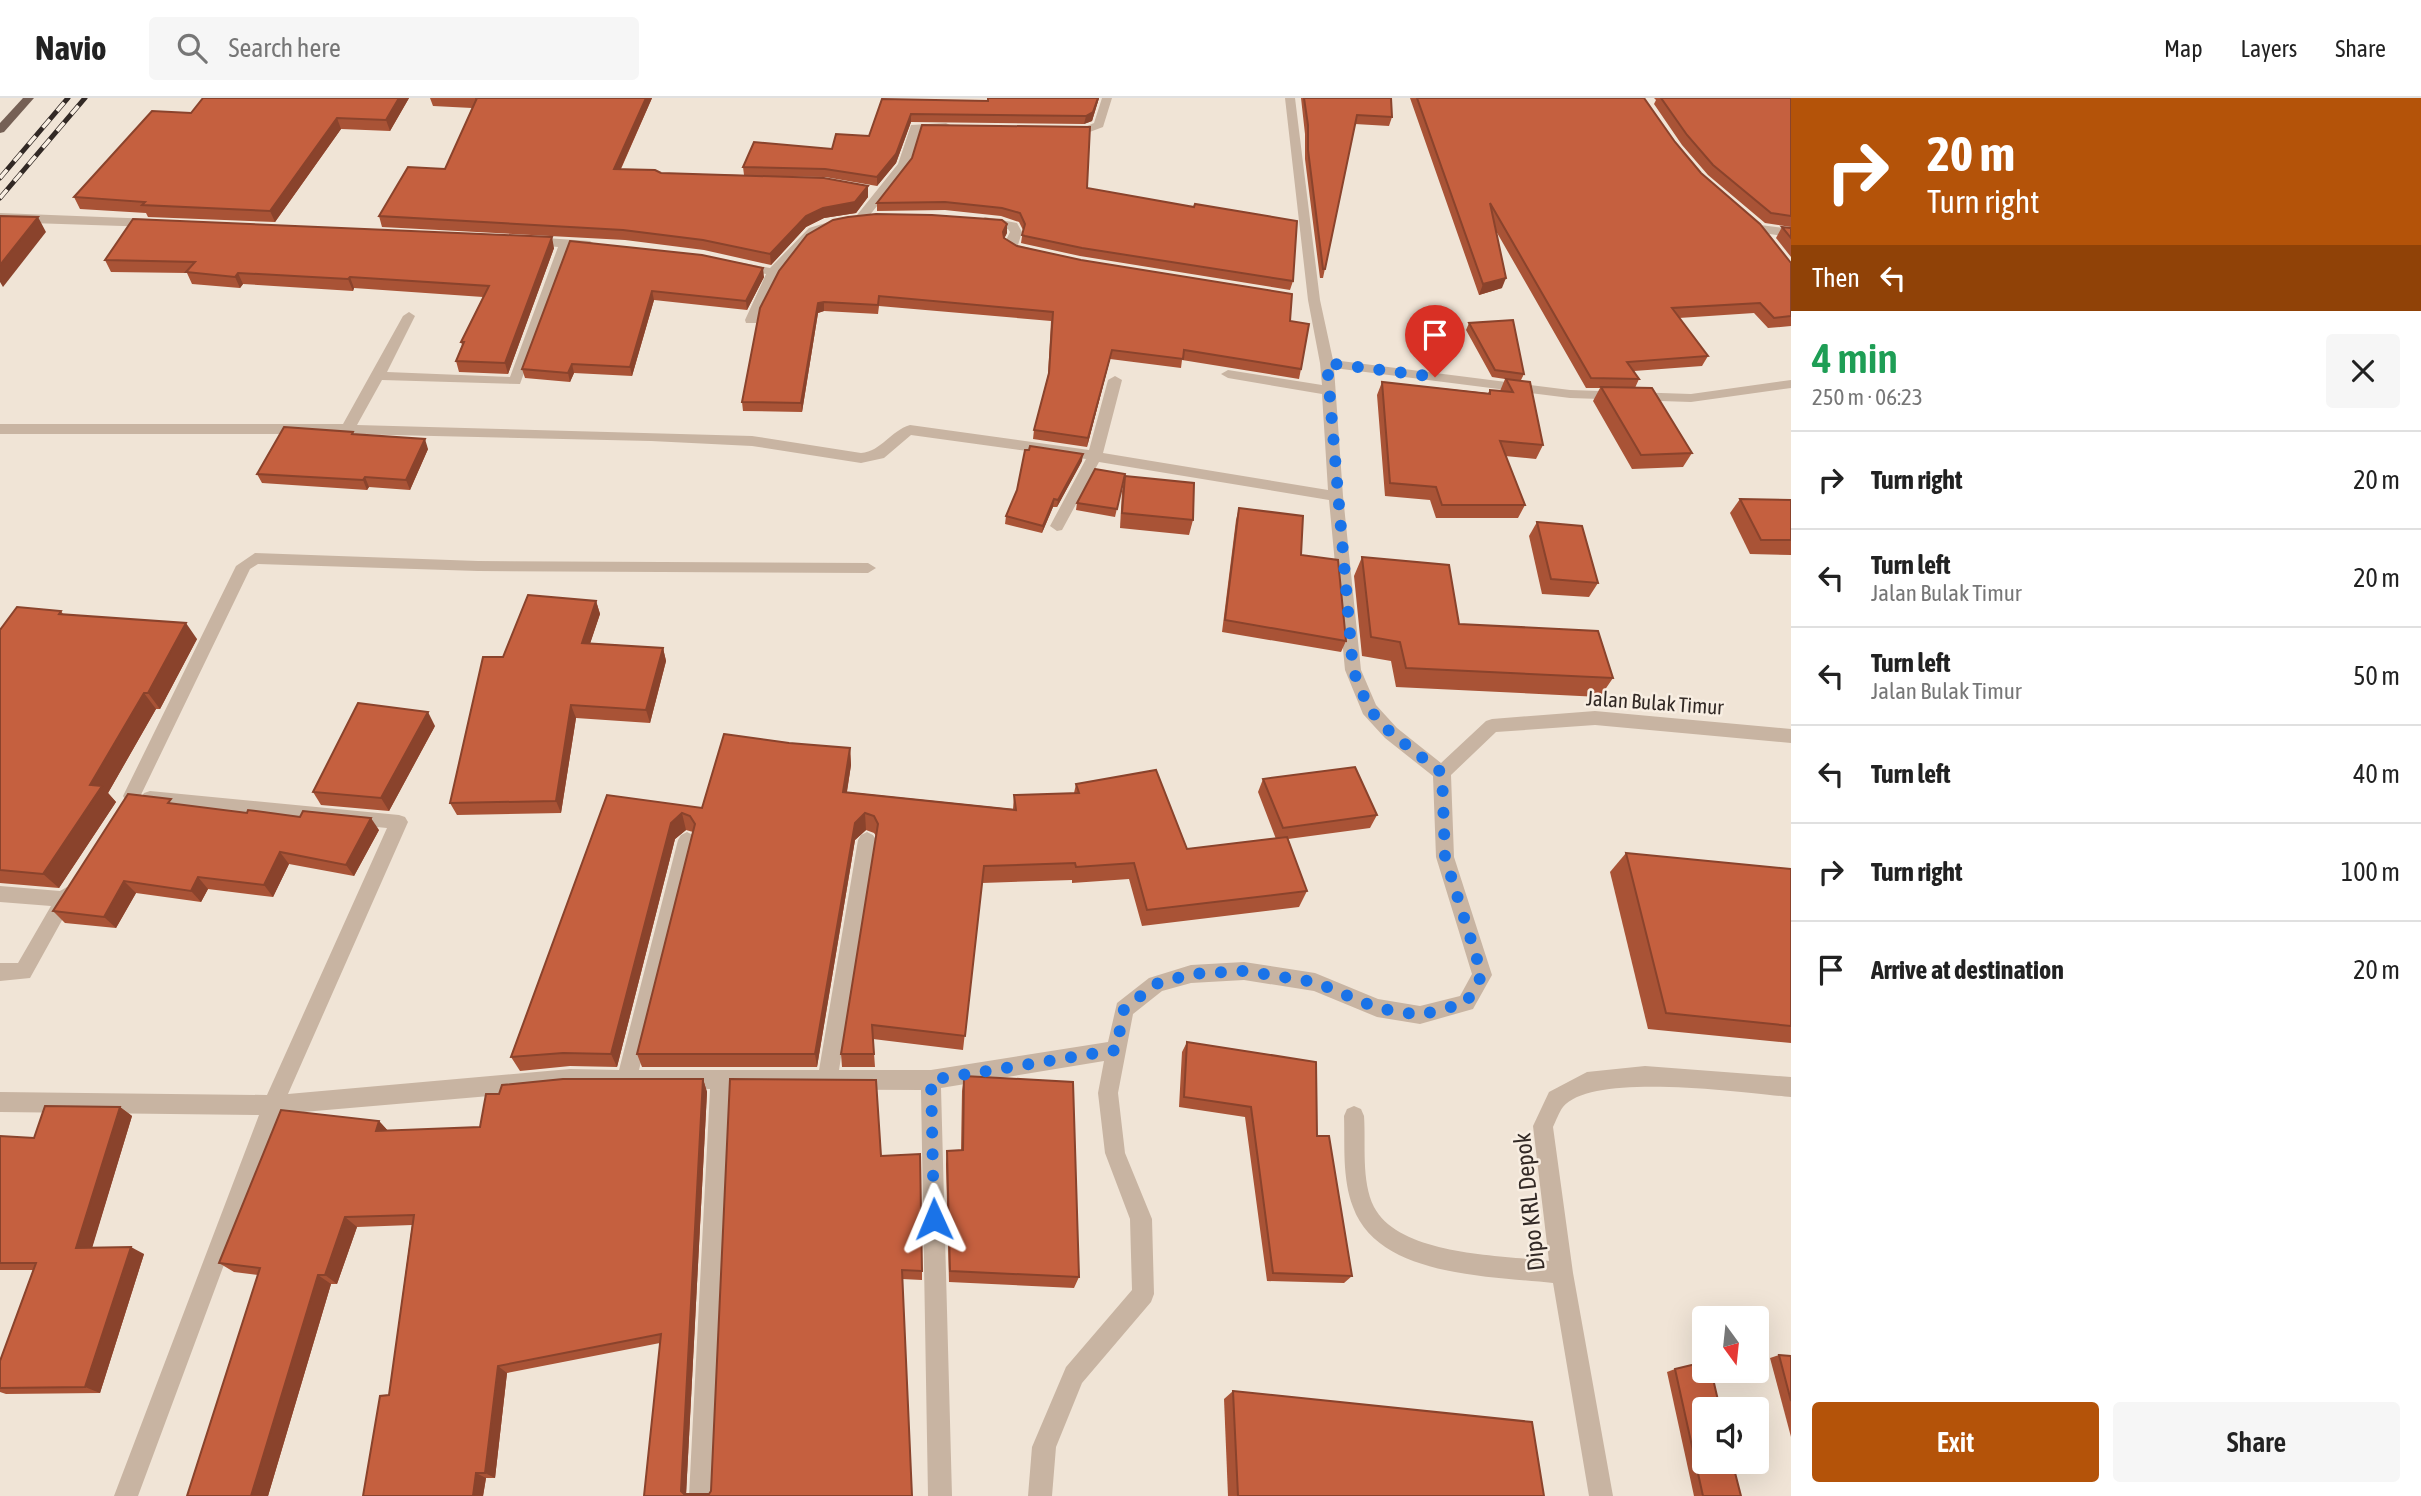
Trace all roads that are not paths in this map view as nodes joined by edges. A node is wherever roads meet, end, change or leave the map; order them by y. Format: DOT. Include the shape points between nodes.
graph roads {
  1 [pos="29,98"];
  2 [pos="1107,98"];
  3 [pos="1290,98"];
  4 [pos="953,126"];
  5 [pos="0,130"];
  6 [pos="1048,130"];
  7 [pos="0,218"];
  8 [pos="977,221"];
  9 [pos="169,224"];
  10 [pos="1791,233"];
  11 [pos="514,240"];
  12 [pos="565,244"];
  13 [pos="601,246"];
  14 [pos="1775,249"];
  15 [pos="1044,256"];
  16 [pos="727,262"];
  17 [pos="773,272"];
  18 [pos="409,316"];
  19 [pos="751,320"];
  20 [pos="1327,363"];
  21 [pos="1228,374"];
  22 [pos="378,376"];
  23 [pos="1115,380"];
  24 [pos="1791,384"];
  25 [pos="1329,391"];
  26 [pos="0,429"];
  27 [pos="347,429"];
  28 [pos="1095,456"];
  29 [pos="1336,496"];
  30 [pos="1056,526"];
  31 [pos="868,568"];
  32 [pos="1791,736"];
  33 [pos="1442,773"];
  34 [pos="687,840"];
  35 [pos="866,841"];
  36 [pos="79,876"];
  37 [pos="0,894"];
  38 [pos="65,899"];
  39 [pos="0,972"];
  40 [pos="1116,1050"];
  41 [pos="626,1079"];
  42 [pos="721,1079"];
  43 [pos="827,1080"];
  44 [pos="931,1080"];
  45 [pos="1791,1087"];
  46 [pos="0,1102"];
  47 [pos="273,1105"];
  48 [pos="1353,1116"];
  49 [pos="1562,1273"];
  50 [pos="126,1496"];
  51 [pos="701,1496"];
  52 [pos="940,1496"];
  53 [pos="1040,1496"];
  54 [pos="1601,1496"];
  1 -- 5 [label="main road"];
  2 -- 6 [label="street" via="1094,128"];
  3 -- 20 [label="street" via="1307,299"];
  4 -- 17 [label="street" via="915,127 904,165 875,192 867,217 813,231"];
  7 -- 9 [label="street"];
  8 -- 15 [label="street" via="1013,226 1012,247"];
  10 -- 14 [label="street" via="1755,225"];
  11 -- 12 [label="street"];
  12 -- 13 [label="street"];
  12 -- 22 [label="street" via="515,381"];
  16 -- 17 [label="street"];
  17 -- 19 [label="street"];
  18 -- 22 [label="street"];
  20 -- 24 [label="street" via="1570,394 1690,398"];
  20 -- 25 [label="street"];
  21 -- 25 [label="street"];
  22 -- 27 [label="street"];
  23 -- 28 [label="street"];
  25 -- 29 [label="street"];
  26 -- 27 [label="street"];
  27 -- 28 [label="street" via="774,442 863,458 882,453 896,436 910,430"];
  28 -- 29 [label="street"];
  28 -- 30 [label="street"];
  29 -- 33 [label="street" via="1353,670 1369,709 1391,733"];
  31 -- 47 [label="street" via="478,566 255,558 244,566 128,802 399,822"];
  32 -- 33 [label="street, Jalan Bulak Timur" via="1595,718 1492,726"];
  33 -- 40 [label="street" via="1445,857 1482,975 1466,1003 1420,1015 1377,1008 1315,982 1244,971 1191,974 1156,984 1124,1009"];
  34 -- 41 [label="street"];
  35 -- 43 [label="street"];
  36 -- 38 [label="street"];
  37 -- 38 [label="street"];
  38 -- 39 [label="street" via="23,972"];
  40 -- 44 [label="street"];
  40 -- 53 [label="street" via="1108,1093 1115,1153 1141,1219 1143,1294 1074,1376 1044,1447"];
  41 -- 42 [label="street"];
  41 -- 47 [label="street" via="570,1079"];
  42 -- 43 [label="street"];
  42 -- 51 [label="street"];
  43 -- 44 [label="street"];
  44 -- 52 [label="street"];
  45 -- 49 [label="street, Dipo KRL Depok" via="1645,1076 1587,1082 1556,1099 1543,1126"];
  46 -- 47 [label="street"];
  47 -- 50 [label="street"];
  48 -- 49 [label="street" via="1360,1194 1368,1217 1383,1236 1429,1256"];
  49 -- 54 [label="street, Dipo KRL Depok"];
}
